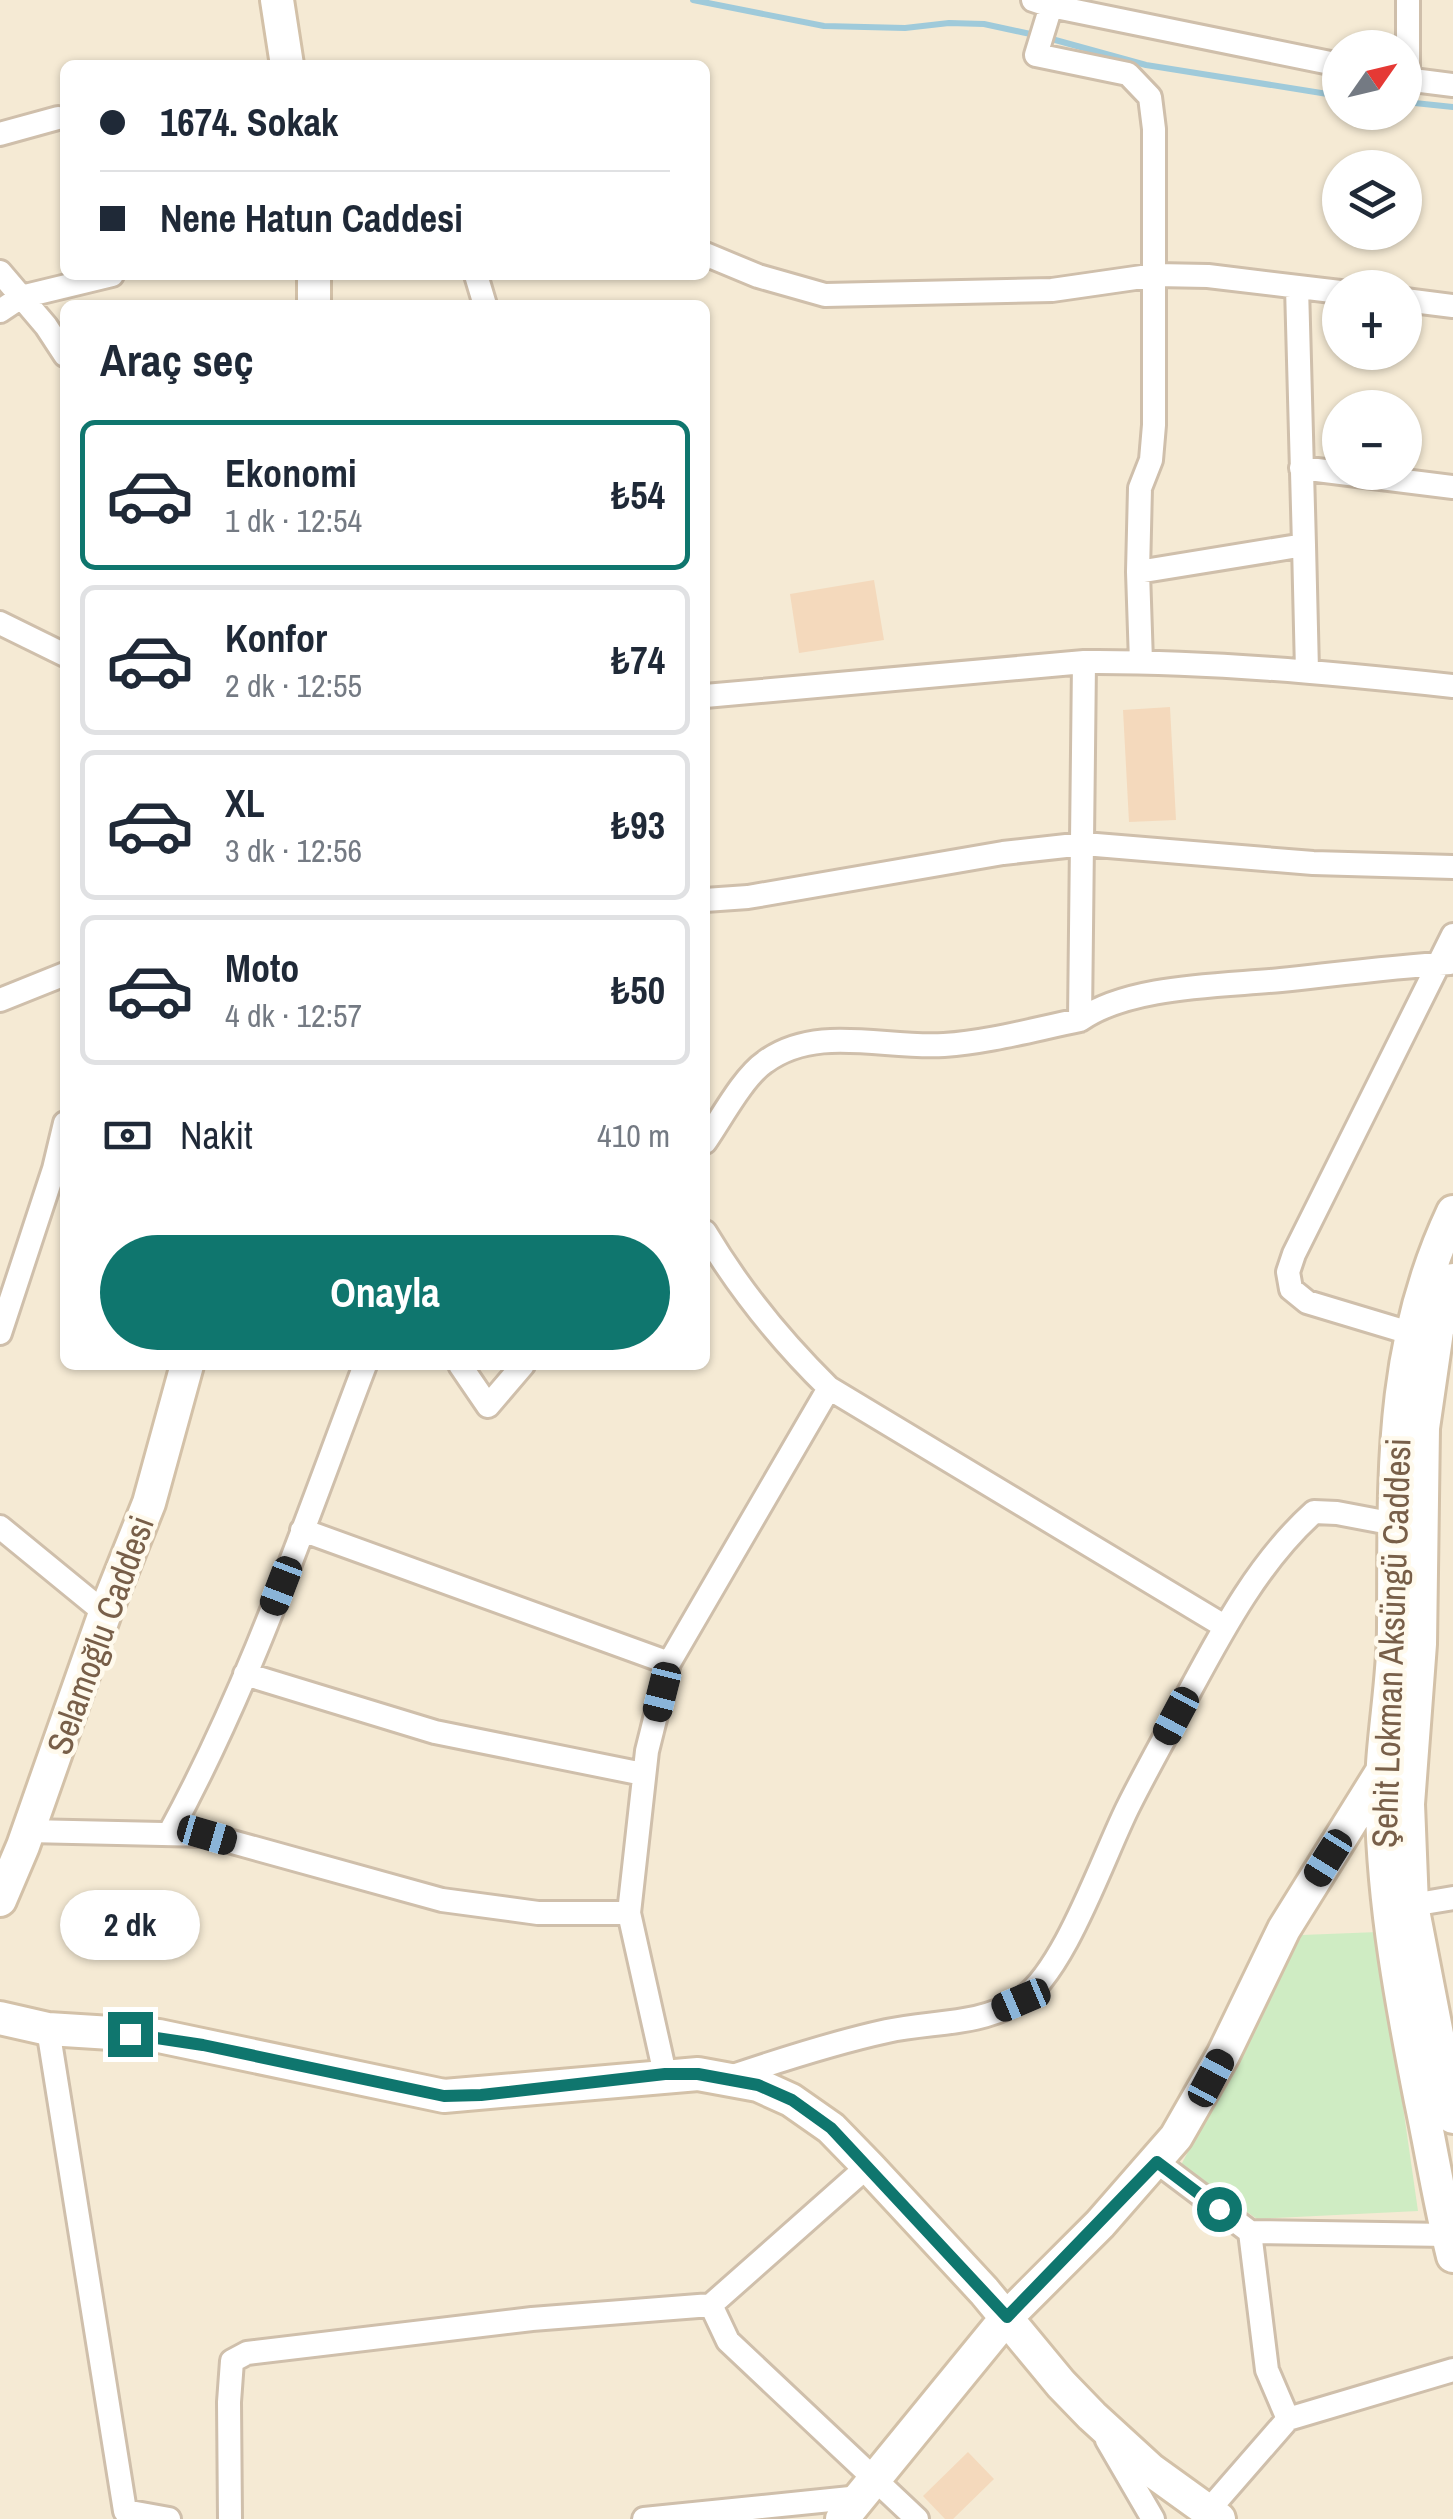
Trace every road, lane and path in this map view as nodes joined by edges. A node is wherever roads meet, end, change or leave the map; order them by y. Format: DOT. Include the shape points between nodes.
graph roads {
  1 [pos="277,0"];
  2 [pos="1408,0"];
  3 [pos="1042,3"];
  4 [pos="1407,30"];
  5 [pos="287,60"];
  6 [pos="1322,62"];
  7 [pos="1422,81"];
  8 [pos="1453,85"];
  9 [pos="58,118"];
  10 [pos="0,134"];
  11 [pos="710,256"];
  12 [pos="0,272"];
  13 [pos="1156,274"];
  14 [pos="91,280"];
  15 [pos="1298,287"];
  16 [pos="1322,290"];
  17 [pos="21,297"];
  18 [pos="1422,302"];
  19 [pos="1453,306"];
  20 [pos="0,311"];
  21 [pos="60,347"];
  22 [pos="1301,468"];
  23 [pos="1453,488"];
  24 [pos="1304,545"];
  25 [pos="1138,572"];
  26 [pos="0,623"];
  27 [pos="60,652"];
  28 [pos="1084,662"];
  29 [pos="1141,662"];
  30 [pos="1307,671"];
  31 [pos="1453,686"];
  32 [pos="710,696"];
  33 [pos="1084,844"];
  34 [pos="1453,867"];
  35 [pos="710,900"];
  36 [pos="1453,935"];
  37 [pos="1446,963"];
  38 [pos="60,976"];
  39 [pos="0,1000"];
  40 [pos="1080,1020"];
  41 [pos="710,1135"];
  42 [pos="60,1144"];
  43 [pos="1453,1212"];
  44 [pos="710,1241"];
  45 [pos="1453,1280"];
  46 [pos="0,1333"];
  47 [pos="1410,1333"];
  48 [pos="187,1370"];
  49 [pos="363,1370"];
  50 [pos="463,1370"];
  51 [pos="519,1370"];
  52 [pos="829,1388"];
  53 [pos="1394,1524"];
  54 [pos="0,1528"];
  55 [pos="302,1530"];
  56 [pos="105,1613"];
  57 [pos="1224,1626"];
  58 [pos="670,1662"];
  59 [pos="245,1674"];
  60 [pos="1383,1770"];
  61 [pos="643,1774"];
  62 [pos="28,1831"];
  63 [pos="170,1832"];
  64 [pos="1453,1898"];
  65 [pos="0,1900"];
  66 [pos="1412,1905"];
  67 [pos="630,1913"];
  68 [pos="0,2018"];
  69 [pos="48,2029"];
  70 [pos="665,2074"];
  71 [pos="727,2078"];
  72 [pos="1453,2118"];
  73 [pos="1157,2162"];
  74 [pos="868,2166"];
  75 [pos="1250,2232"];
  76 [pos="1450,2246"];
  77 [pos="711,2305"];
  78 [pos="1007,2317"];
  79 [pos="1453,2370"];
  80 [pos="1092,2416"];
  81 [pos="1288,2418"];
  82 [pos="860,2498"];
  83 [pos="1213,2515"];
  84 [pos="169,2519"];
  85 [pos="230,2519"];
  86 [pos="644,2519"];
  87 [pos="917,2519"];
  88 [pos="1153,2519"];
  1 -- 5 [label="street"];
  2 -- 4 [label="street"];
  3 -- 6 [label="street"];
  3 -- 13 [label="street" via="1036,54 1128,74 1150,97"];
  7 -- 8 [label="street"];
  9 -- 10 [label="street"];
  11 -- 13 [label="street" via="824,295 1052,290"];
  12 -- 17 [label="street"];
  13 -- 15 [label="street"];
  13 -- 25 [label="street" via="1154,425 1140,488"];
  14 -- 17 [label="street"];
  15 -- 16 [label="street"];
  15 -- 22 [label="street"];
  17 -- 20 [label="street"];
  17 -- 21 [label="street"];
  18 -- 19 [label="street"];
  22 -- 23 [label="street"];
  22 -- 24 [label="street"];
  24 -- 25 [label="street"];
  24 -- 30 [label="street"];
  25 -- 29 [label="street"];
  26 -- 27 [label="street"];
  28 -- 29 [label="street"];
  28 -- 32 [label="street"];
  28 -- 33 [label="street"];
  29 -- 30 [label="street"];
  30 -- 31 [label="street"];
  33 -- 34 [label="street"];
  33 -- 35 [label="street"];
  33 -- 40 [label="street"];
  36 -- 37 [label="street"];
  37 -- 40 [label="street" via="1171,992 1114,1002"];
  37 -- 47 [label="street" via="1288,1272 1290,1289 1307,1302"];
  38 -- 39 [label="street"];
  40 -- 41 [label="street" via="942,1045 814,1040 788,1047 760,1064"];
  42 -- 46 [label="street"];
  43 -- 47 [label="street, Şehit Lokman Aksüngü Caddesi"];
  44 -- 52 [label="street" via="788,1348"];
  45 -- 66 [label="street, Şehit Lokman Aksüngü Caddesi" via="1437,1331 1423,1428 1420,1644 1408,1804"];
  47 -- 53 [label="street, Şehit Lokman Aksüngü Caddesi"];
  48 -- 56 [label="street, Selamoğlu Caddesi" via="149,1502"];
  49 -- 55 [label="street"];
  50 -- 51 [label="street" via="488,1406"];
  52 -- 57 [label="street"];
  52 -- 58 [label="street"];
  53 -- 57 [label="street" via="1314,1512"];
  53 -- 60 [label="street, Şehit Lokman Aksüngü Caddesi"];
  54 -- 56 [label="street"];
  55 -- 58 [label="street"];
  55 -- 59 [label="street"];
  56 -- 62 [label="street, Selamoğlu Caddesi"];
  57 -- 71 [label="street" via="1075,1922 1046,1975 1021,2000 980,2018 890,2030"];
  58 -- 61 [label="street"];
  59 -- 61 [label="street" via="436,1732"];
  59 -- 63 [label="street" via="211,1758"];
  60 -- 73 [label="street" via="1284,1930 1199,2102"];
  60 -- 76 [label="street, Şehit Lokman Aksüngü Caddesi" via="1389,1908"];
  61 -- 67 [label="street"];
  62 -- 63 [label="street"];
  62 -- 65 [label="street, Selamoğlu Caddesi"];
  63 -- 67 [label="street" via="207,1835 442,1900 538,1913"];
  64 -- 66 [label="street"];
  66 -- 72 [label="street, Şehit Lokman Aksüngü Caddesi"];
  67 -- 70 [label="street"];
  68 -- 69 [label="street"];
  69 -- 70 [label="street" via="159,2036 444,2096"];
  69 -- 84 [label="street" via="126,2511"];
  70 -- 71 [label="street"];
  71 -- 74 [label="street" via="792,2100"];
  73 -- 75 [label="street"];
  73 -- 78 [label="street"];
  74 -- 77 [label="street"];
  74 -- 78 [label="street"];
  75 -- 76 [label="street"];
  75 -- 81 [label="street" via="1267,2370"];
  77 -- 82 [label="street" via="728,2341"];
  77 -- 85 [label="street" via="247,2352 232,2361"];
  78 -- 80 [label="street"];
  78 -- 82 [label="street"];
  79 -- 81 [label="street"];
  80 -- 83 [label="street"];
  80 -- 88 [label="street"];
  81 -- 83 [label="street"];
  82 -- 86 [label="street"];
  82 -- 87 [label="street"];
}
